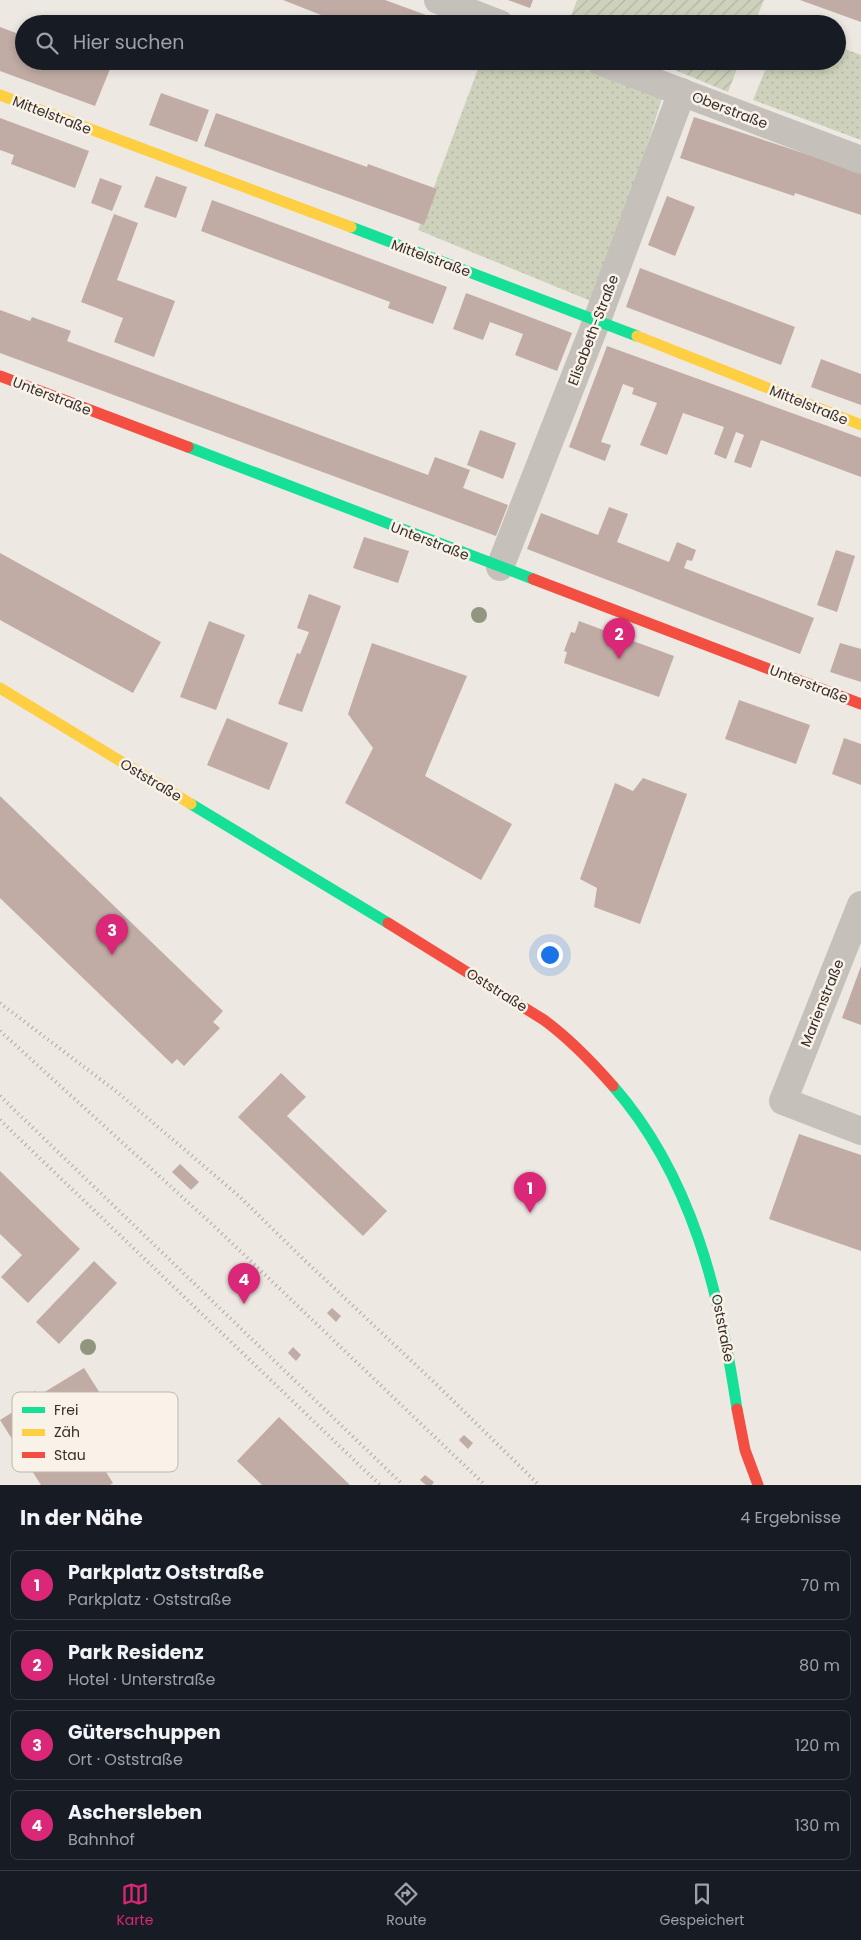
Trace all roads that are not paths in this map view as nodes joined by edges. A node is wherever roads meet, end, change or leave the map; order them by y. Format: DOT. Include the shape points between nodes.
graph roads {
  1 [pos="438,0"];
  2 [pos="477,15"];
  3 [pos="623,70"];
  4 [pos="682,92"];
  5 [pos="0,96"];
  6 [pos="861,160"];
  7 [pos="597,320"];
  8 [pos="0,376"];
  9 [pos="861,425"];
  10 [pos="500,567"];
  11 [pos="0,688"];
  12 [pos="861,704"];
  13 [pos="861,905"];
  14 [pos="861,1131"];
  15 [pos="758,1485"];
  1 -- 2 [label="street"];
  3 -- 4 [label="street, Oberstraße"];
  4 -- 6 [label="street, Oberstraße"];
  4 -- 7 [label="street, Elisabeth-Straße"];
  5 -- 7 [label="street, Mittelstraße"];
  7 -- 9 [label="street, Mittelstraße"];
  7 -- 10 [label="street, Elisabeth-Straße"];
  8 -- 10 [label="street, Unterstraße"];
  10 -- 12 [label="street, Unterstraße"];
  11 -- 15 [label="street, Oststraße" via="533,1012 607,1078 636,1114 678,1184 708,1260 727,1341 742,1443"];
  13 -- 14 [label="street, Marienstraße" via="783,1102"];
}
